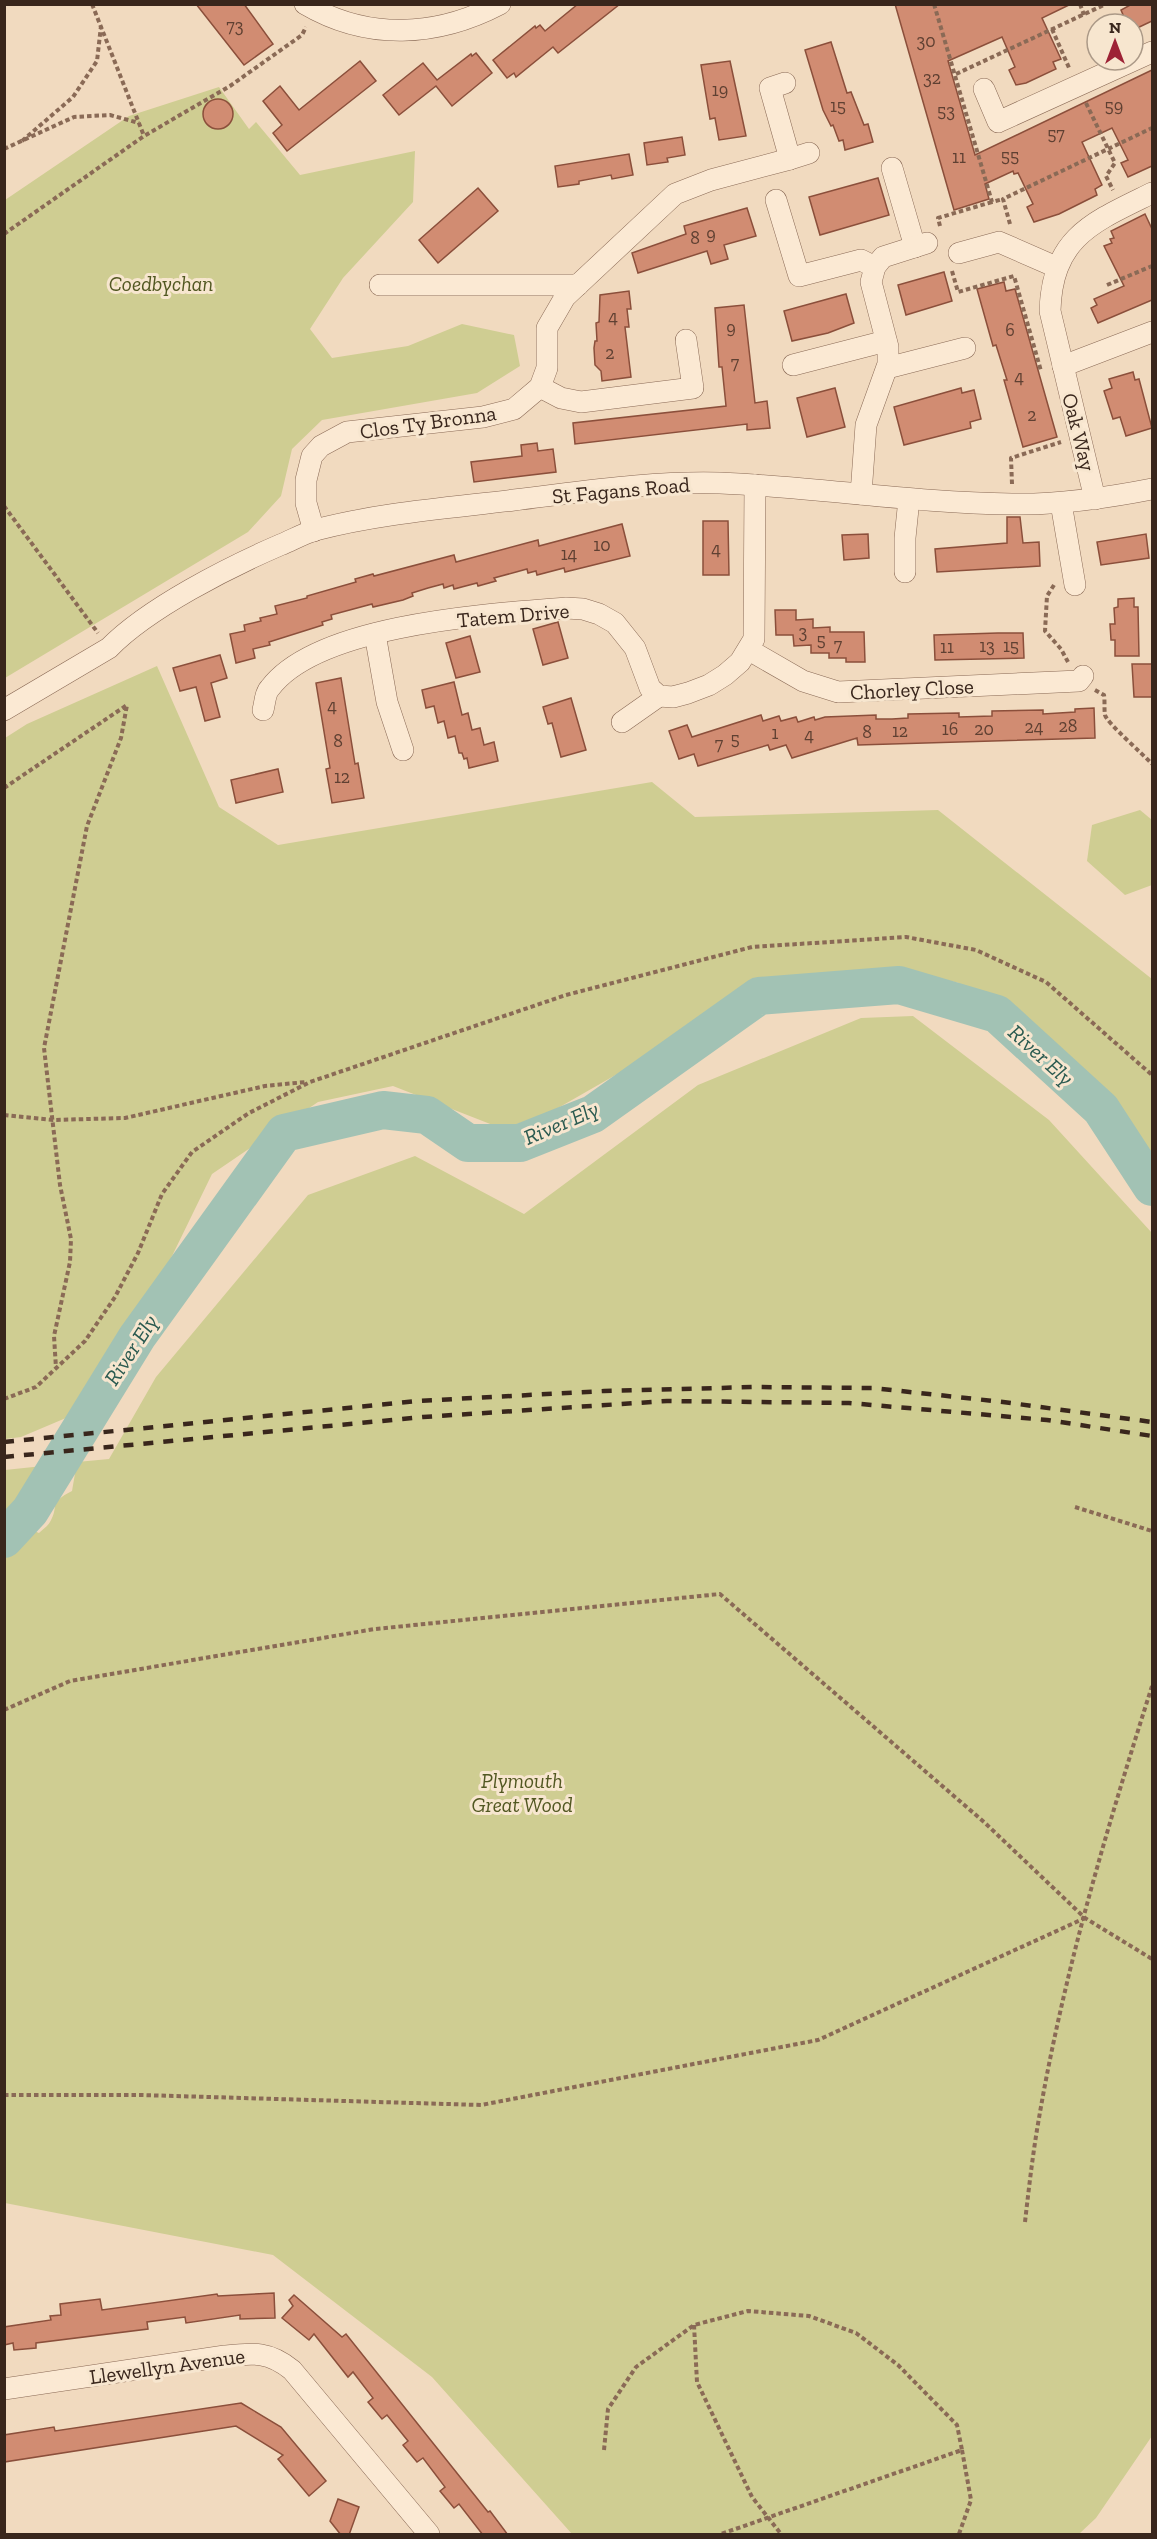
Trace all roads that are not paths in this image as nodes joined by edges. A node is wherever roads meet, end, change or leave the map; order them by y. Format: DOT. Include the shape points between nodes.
graph roads {
  1 [pos="500,4"];
  2 [pos="310,7"];
  3 [pos="1152,52"];
  4 [pos="785,83"];
  5 [pos="984,89"];
  6 [pos="892,168"];
  7 [pos="1152,193"];
  8 [pos="776,200"];
  9 [pos="954,257"];
  10 [pos="875,267"];
  11 [pos="1056,267"];
  12 [pos="380,285"];
  13 [pos="578,285"];
  14 [pos="1152,332"];
  15 [pos="686,339"];
  16 [pos="886,341"];
  17 [pos="965,348"];
  18 [pos="793,365"];
  19 [pos="1063,366"];
  20 [pos="887,368"];
  21 [pos="540,387"];
  22 [pos="755,485"];
  23 [pos="1152,489"];
  24 [pos="861,494"];
  25 [pos="909,499"];
  26 [pos="1095,499"];
  27 [pos="1061,502"];
  28 [pos="314,531"];
  29 [pos="905,572"];
  30 [pos="1075,585"];
  31 [pos="375,634"];
  32 [pos="748,650"];
  33 [pos="1081,679"];
  34 [pos="659,696"];
  35 [pos="4,710"];
  36 [pos="263,710"];
  37 [pos="622,722"];
  38 [pos="404,750"];
  39 [pos="4,2389"];
  40 [pos="429,2535"];
  1 -- 2 [label="street" via="427,30 379,31"];
  3 -- 5 [label="street" via="998,122"];
  4 -- 13 [label="street" via="770,88 800,156 711,180 675,195"];
  6 -- 10 [label="street" via="928,239 884,257"];
  7 -- 11 [label="street, Oak Way" via="1091,225 1070,244"];
  8 -- 10 [label="street" via="799,276 861,260"];
  9 -- 11 [label="street" via="999,242"];
  10 -- 16 [label="street" via="873,296"];
  11 -- 19 [label="street, Oak Way" via="1050,311"];
  12 -- 13 [label="street"];
  13 -- 21 [label="street" via="565,297 547,328 547,368"];
  14 -- 19 [label="street, Oak Way"];
  15 -- 21 [label="street" via="693,388 581,402 561,398"];
  16 -- 18 [label="street"];
  16 -- 20 [label="street"];
  17 -- 20 [label="street"];
  19 -- 26 [label="street, Oak Way"];
  20 -- 24 [label="street" via="866,425"];
  21 -- 28 [label="street, Clos Ty Bronna" via="514,409 499,414 347,432 321,446 312,456 306,480 306,503"];
  22 -- 24 [label="street, St Fagans Road"];
  22 -- 28 [label="street, St Fagans Road" via="641,486 399,515"];
  22 -- 32 [label="street" via="755,624"];
  23 -- 26 [label="street, St Fagans Road"];
  24 -- 25 [label="street, St Fagans Road"];
  25 -- 27 [label="street, St Fagans Road"];
  25 -- 29 [label="street"];
  26 -- 27 [label="street, St Fagans Road"];
  27 -- 30 [label="street"];
  28 -- 35 [label="street, St Fagans Road" via="242,561"];
  31 -- 34 [label="street, Tatem Drive" via="485,616 584,609 615,623 626,635 650,688"];
  31 -- 36 [label="street, Tatem Drive" via="325,649 302,662 268,689"];
  31 -- 38 [label="street" via="387,702"];
  32 -- 33 [label="street, Chorley Close" via="803,681 838,692"];
  32 -- 34 [label="street" via="740,662 709,685 673,697"];
  34 -- 37 [label="street"];
  39 -- 40 [label="street, Llewellyn Avenue" via="225,2356 257,2353 279,2359"];
}
